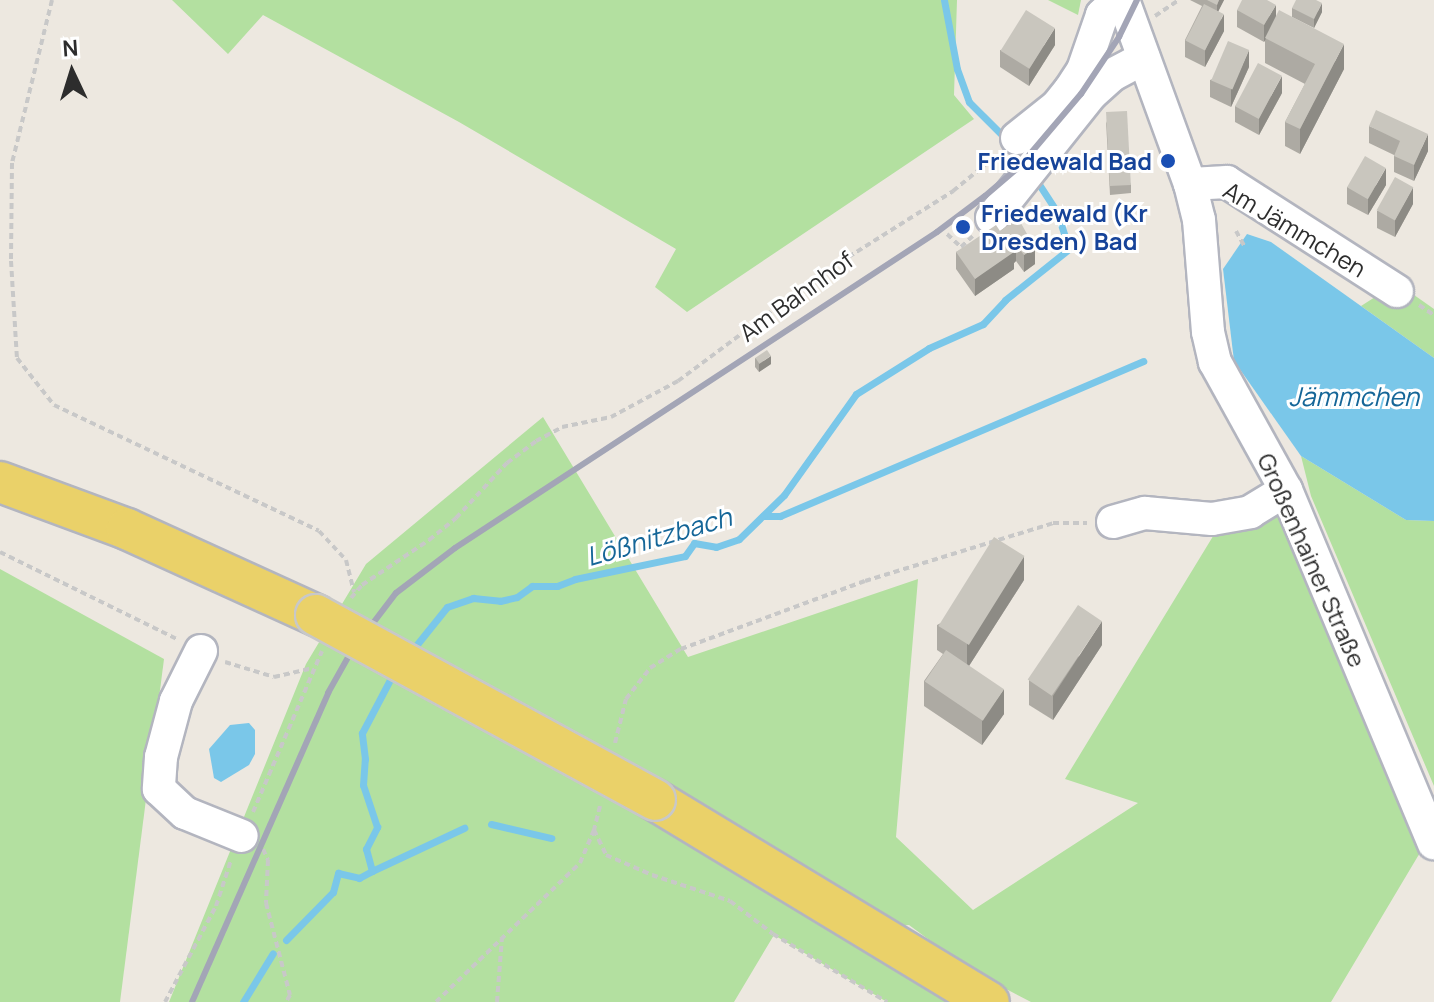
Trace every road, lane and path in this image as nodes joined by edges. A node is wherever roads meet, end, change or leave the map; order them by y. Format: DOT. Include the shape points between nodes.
graph roads {
  1 [pos="52,0"];
  2 [pos="1120,0"];
  3 [pos="1144,58"];
  4 [pos="1017,138"];
  5 [pos="1190,184"];
  6 [pos="992,218"];
  7 [pos="1236,231"];
  8 [pos="1245,247"];
  9 [pos="1397,291"];
  10 [pos="0,482"];
  11 [pos="1286,490"];
  12 [pos="1113,522"];
  13 [pos="0,552"];
  14 [pos="201,651"];
  15 [pos="283,747"];
  16 [pos="612,757"];
  17 [pos="601,801"];
  18 [pos="594,830"];
  19 [pos="252,840"];
  20 [pos="1434,843"];
  21 [pos="221,884"];
  22 [pos="502,936"];
  23 [pos="165,1002"];
  24 [pos="286,1002"];
  25 [pos="436,1002"];
  26 [pos="497,1002"];
  27 [pos="887,1002"];
  28 [pos="989,1002"];
  1 -- 4 [label="path, Am Bahnhof" via="12,163 17,358 54,405 319,531 346,560 354,592 456,518 507,463 536,441 562,427 611,417 678,381 823,273 953,191"];
  2 -- 3 [label="street, Großenhainer Straße"];
  2 -- 4 [label="street" via="1102,15 1083,70 1070,90"];
  3 -- 5 [label="street, Großenhainer Straße"];
  3 -- 6 [label="street" via="1091,94"];
  5 -- 9 [label="street, Am Jämmchen" via="1227,182"];
  5 -- 11 [label="street, Großenhainer Straße" via="1215,362"];
  7 -- 8 [label="path"];
  10 -- 28 [label="main road, bridge" via="127,529 316,615 655,800"];
  11 -- 12 [label="street" via="1250,512 1212,519 1145,513"];
  11 -- 20 [label="street, Großenhainer Straße"];
  12 -- 16 [label="path" via="1053,523 865,581 681,649 650,668 626,699"];
  13 -- 14 [label="path"];
  14 -- 15 [label="path" via="236,668 274,677 313,668"];
  14 -- 19 [label="street" via="176,701 161,757 159,789 185,813"];
  17 -- 18 [label="path"];
  18 -- 22 [label="path" via="580,863"];
  18 -- 27 [label="path" via="606,855 730,901 773,934"];
  19 -- 24 [label="path" via="268,860 266,903 290,995"];
  21 -- 23 [label="path" via="216,906"];
  22 -- 25 [label="path"];
  22 -- 26 [label="path"];
}
